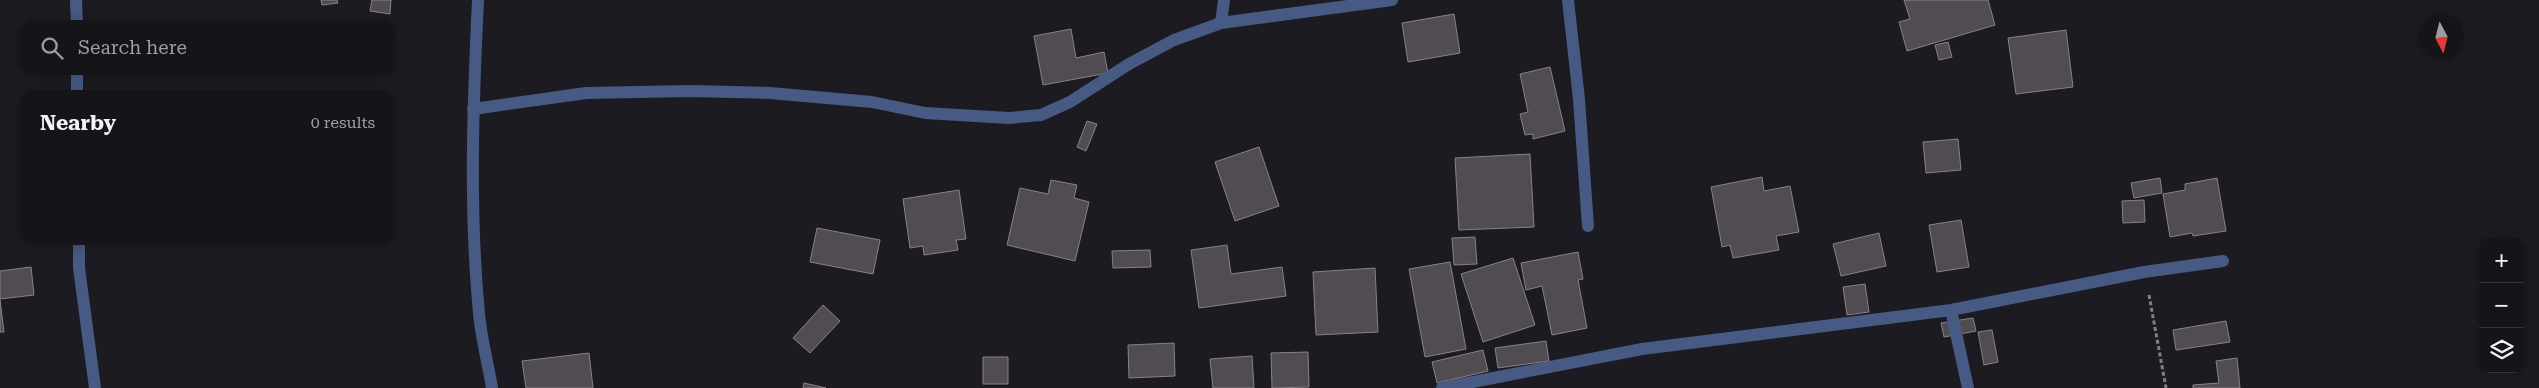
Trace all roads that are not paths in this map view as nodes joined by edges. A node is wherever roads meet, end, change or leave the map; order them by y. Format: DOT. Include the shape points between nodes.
graph roads {
  1 [pos="76,0"];
  2 [pos="478,0"];
  3 [pos="1224,0"];
  4 [pos="1392,0"];
  5 [pos="1568,0"];
  6 [pos="77,20"];
  7 [pos="1221,23"];
  8 [pos="77,75"];
  9 [pos="77,90"];
  10 [pos="473,109"];
  11 [pos="1588,226"];
  12 [pos="79,245"];
  13 [pos="2223,261"];
  14 [pos="1951,310"];
  15 [pos="95,388"];
  16 [pos="492,388"];
  17 [pos="1442,388"];
  18 [pos="1968,388"];
  1 -- 6 [label="street"];
  2 -- 10 [label="street"];
  3 -- 7 [label="street"];
  4 -- 7 [label="street"];
  5 -- 11 [label="street"];
  7 -- 10 [label="street" via="1174,40 1070,102 1041,115 1009,118 925,113 872,102 770,93 690,91 586,92"];
  8 -- 9 [label="street"];
  10 -- 16 [label="street" via="472,216 478,295"];
  12 -- 15 [label="street" via="79,268"];
  13 -- 14 [label="street" via="2144,272"];
  14 -- 17 [label="street" via="1652,348"];
  14 -- 18 [label="street"];
}
